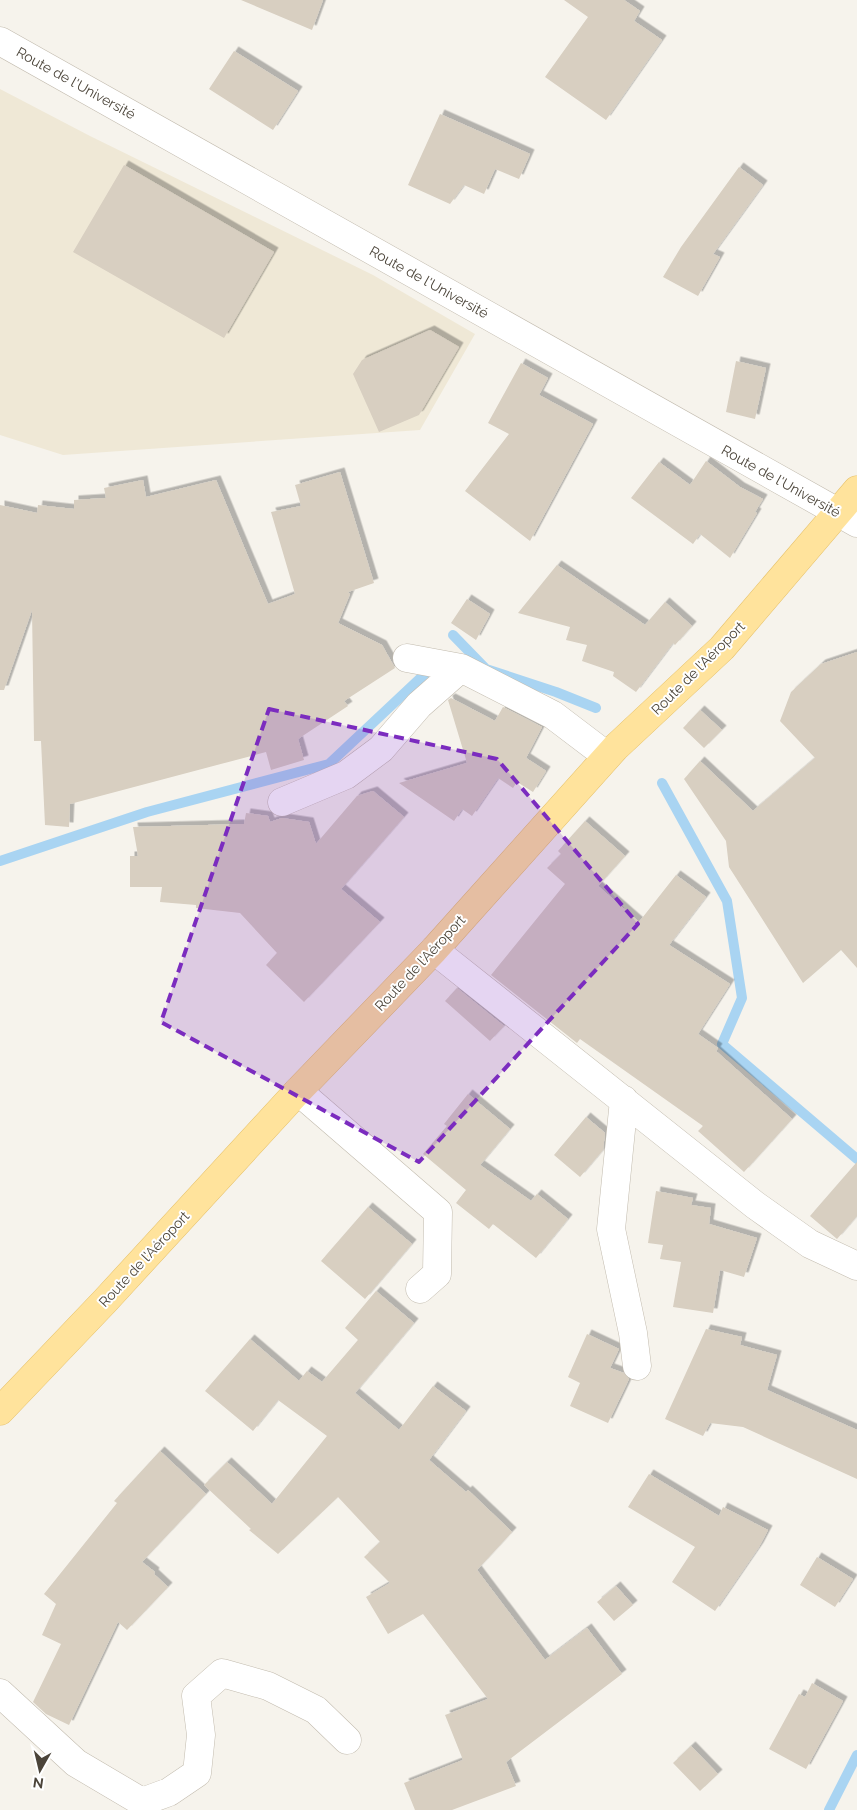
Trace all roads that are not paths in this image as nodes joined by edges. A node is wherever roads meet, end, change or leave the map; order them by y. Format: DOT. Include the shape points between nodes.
graph roads {
  1 [pos="0,41"];
  2 [pos="857,490"];
  3 [pos="848,518"];
  4 [pos="408,658"];
  5 [pos="461,668"];
  6 [pos="607,756"];
  7 [pos="282,802"];
  8 [pos="434,950"];
  9 [pos="298,1091"];
  10 [pos="624,1100"];
  11 [pos="857,1266"];
  12 [pos="420,1289"];
  13 [pos="637,1366"];
  14 [pos="0,1411"];
  15 [pos="0,1693"];
  16 [pos="347,1740"];
  1 -- 3 [label="street, Route de l'Université"];
  2 -- 3 [label="main road, Route de l'Aéroport"];
  3 -- 6 [label="main road, Route de l'Aéroport" via="722,648"];
  4 -- 5 [label="street"];
  5 -- 6 [label="street" via="554,715"];
  5 -- 7 [label="street" via="419,705 381,749 346,775"];
  6 -- 8 [label="main road, Route de l'Aéroport"];
  8 -- 9 [label="main road, Route de l'Aéroport"];
  8 -- 10 [label="street"];
  9 -- 12 [label="street" via="438,1212 437,1274"];
  9 -- 14 [label="main road, Route de l'Aéroport"];
  10 -- 11 [label="street" via="755,1205 810,1244"];
  10 -- 13 [label="street" via="611,1230"];
  15 -- 16 [label="street" via="76,1763 142,1802 169,1792 197,1773 201,1735 196,1696 222,1673 268,1686 316,1710"];
}
